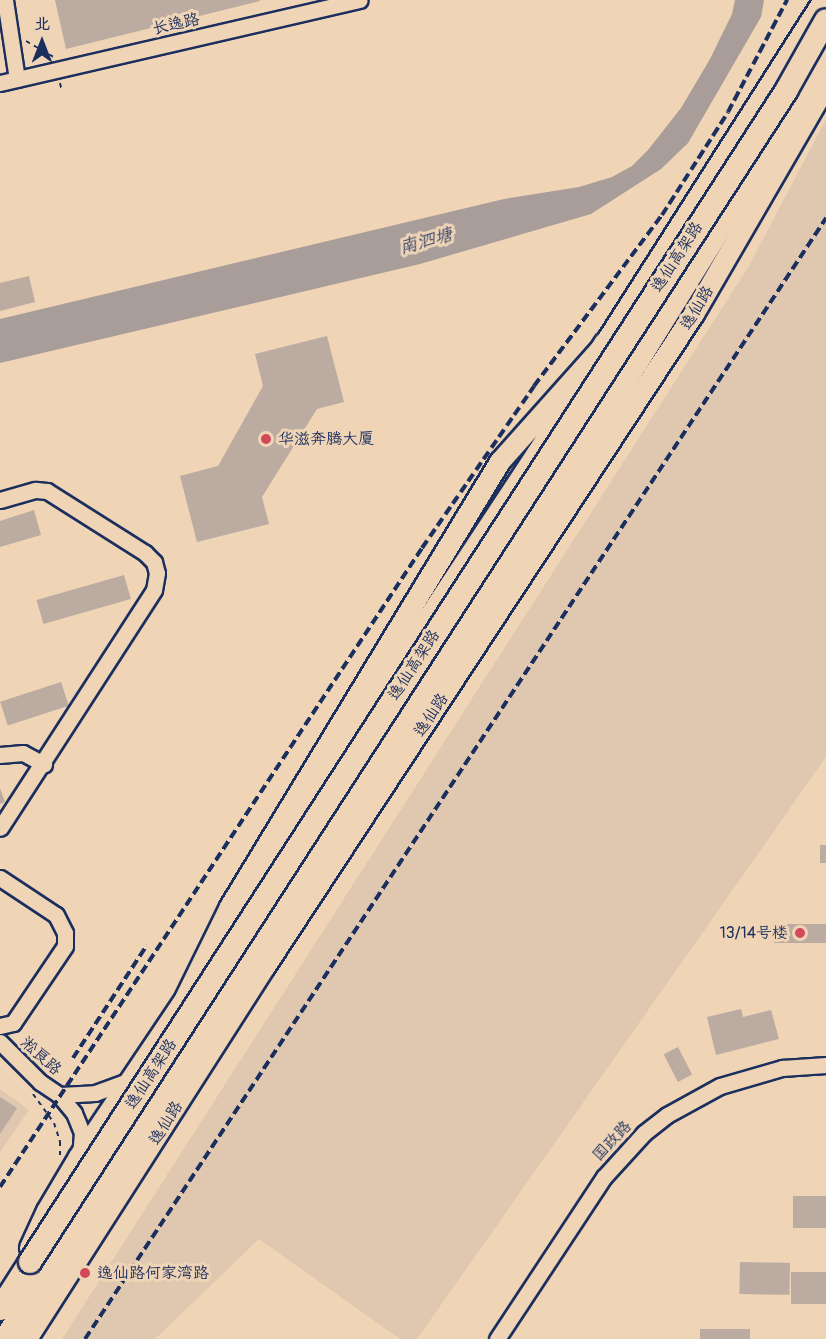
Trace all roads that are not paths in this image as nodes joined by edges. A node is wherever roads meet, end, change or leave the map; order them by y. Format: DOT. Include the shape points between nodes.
graph roads {
  1 [pos="5,0"];
  2 [pos="360,0"];
  3 [pos="824,0"];
  4 [pos="826,20"];
  5 [pos="826,58"];
  6 [pos="17,79"];
  7 [pos="0,83"];
  8 [pos="826,86"];
  9 [pos="605,344"];
  10 [pos="0,500"];
  11 [pos="0,755"];
  12 [pos="44,764"];
  13 [pos="0,828"];
  14 [pos="0,878"];
  15 [pos="219,967"];
  16 [pos="0,1026"];
  17 [pos="1,1045"];
  18 [pos="826,1065"];
  19 [pos="130,1080"];
  20 [pos="59,1095"];
  21 [pos="80,1157"];
  22 [pos="18,1276"];
  23 [pos="0,1308"];
  24 [pos="5,1339"];
  25 [pos="27,1339"];
  26 [pos="497,1339"];
  1 -- 6 [label="street"];
  2 -- 6 [label="street, 长逸路"];
  3 -- 9 [label="main road"];
  4 -- 15 [label="highway, 逸仙高架路, bridge" via="786,91"];
  5 -- 24 [label="highway, 逸仙高架路" via="608,409"];
  6 -- 7 [label="street, 长逸路"];
  8 -- 25 [label="main road, 逸仙路" via="694,314 265,967"];
  9 -- 15 [label="highway, bridge" via="538,454 299,816 243,910"];
  9 -- 19 [label="main road" via="500,462 241,888 185,999"];
  9 -- 22 [label="main road" via="555,458"];
  10 -- 12 [label="street" via="36,490 47,491 145,554 154,562 157,573 154,590"];
  11 -- 12 [label="street" via="23,753"];
  12 -- 13 [label="street"];
  14 -- 16 [label="street" via="56,915 65,933 65,946 13,1023"];
  15 -- 23 [label="highway, 逸仙高架路, bridge"];
  17 -- 20 [label="street, 淞良路"];
  18 -- 26 [label="street, 国政路" via="782,1068 720,1086 675,1110 644,1133 604,1177"];
  19 -- 20 [label="street, 淞良路" via="95,1093"];
  19 -- 21 [label="main road"];
  20 -- 21 [label="street, 淞良路" via="74,1113 82,1133"];
  21 -- 22 [label="main road" via="47,1211"];
  22 -- 23 [label="main road"];
}
